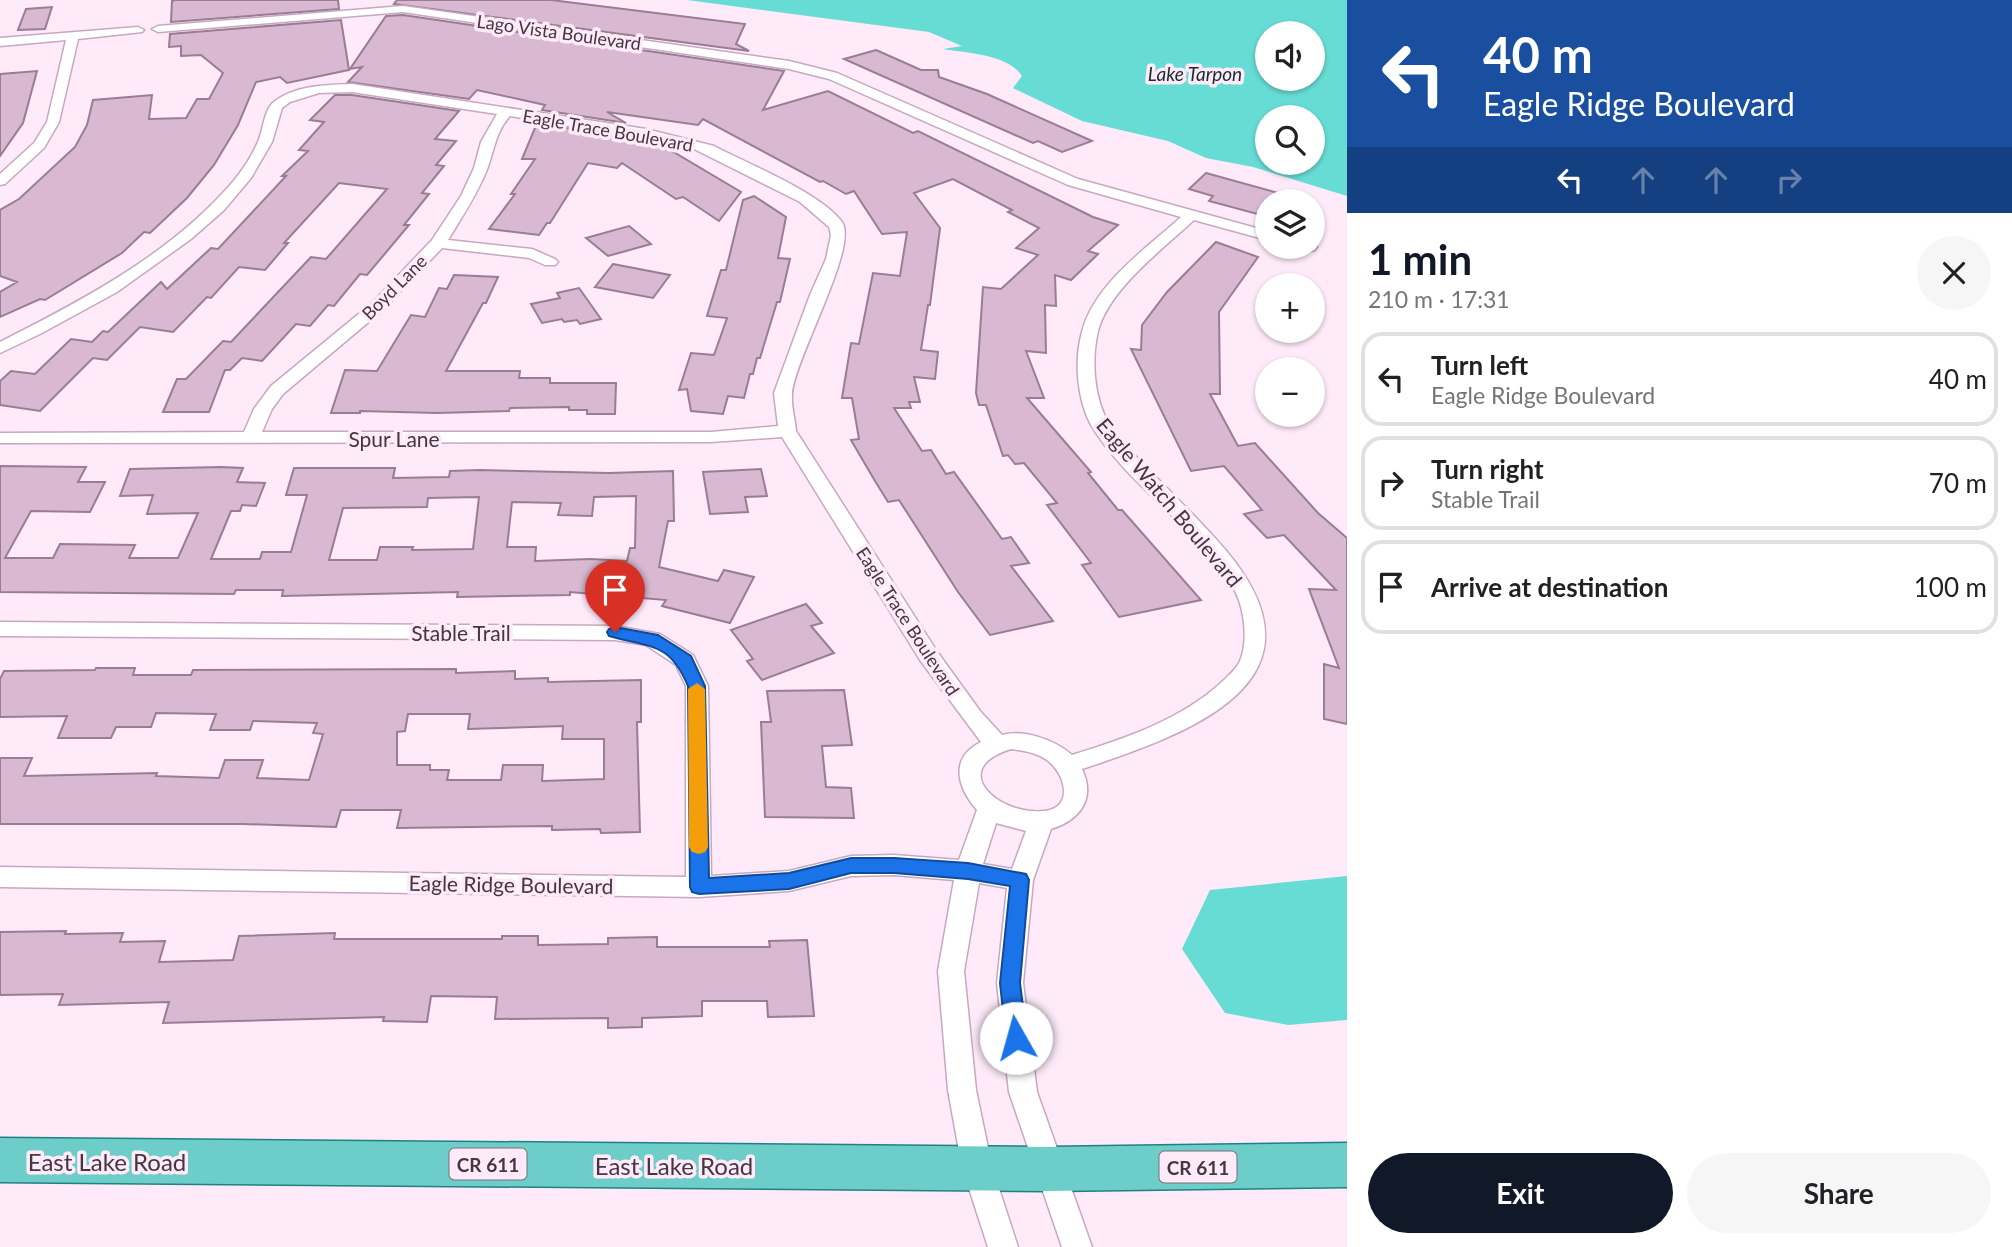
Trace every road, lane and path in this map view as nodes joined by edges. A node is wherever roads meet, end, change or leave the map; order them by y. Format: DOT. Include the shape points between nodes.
graph roads {
  1 [pos="158,29"];
  2 [pos="138,30"];
  3 [pos="73,36"];
  4 [pos="0,41"];
  5 [pos="507,111"];
  6 [pos="0,181"];
  7 [pos="1190,216"];
  8 [pos="1255,233"];
  9 [pos="438,243"];
  10 [pos="550,262"];
  11 [pos="0,348"];
  12 [pos="788,430"];
  13 [pos="0,438"];
  14 [pos="250,439"];
  15 [pos="0,629"];
  16 [pos="996,744"];
  17 [pos="1069,765"];
  18 [pos="989,809"];
  19 [pos="1041,823"];
  20 [pos="968,871"];
  21 [pos="0,877"];
  22 [pos="1020,880"];
  23 [pos="699,887"];
  24 [pos="0,1160"];
  25 [pos="1347,1165"];
  26 [pos="977,1167"];
  27 [pos="1048,1170"];
  28 [pos="1003,1247"];
  29 [pos="1077,1247"];
  1 -- 7 [label="street, Lago Vista Boulevard" via="403,9 789,65 833,76 1073,182"];
  2 -- 3 [label="street"];
  3 -- 4 [label="street"];
  3 -- 6 [label="street" via="53,122 39,145"];
  5 -- 9 [label="street, Boyd Lane" via="493,131 468,195"];
  5 -- 11 [label="street, Eagle Trace Boulevard" via="352,88 318,89 286,99 276,106 265,142 240,181 211,214 112,287"];
  5 -- 12 [label="street, Eagle Trace Boulevard" via="692,143 805,199 836,225 834,259 782,393"];
  7 -- 8 [label="street"];
  7 -- 17 [label="street, Eagle Watch Boulevard" via="1096,313 1089,331 1087,391 1096,417 1119,448 1229,568 1248,595 1255,631 1250,665 1224,694 1184,720"];
  9 -- 10 [label="street" via="531,254"];
  9 -- 14 [label="street, Boyd Lane" via="378,306 276,390"];
  12 -- 14 [label="street, Spur Lane" via="711,437"];
  12 -- 16 [label="street, Eagle Trace Boulevard" via="928,655"];
  13 -- 14 [label="street, Spur Lane"];
  15 -- 23 [label="street, Stable Trail" via="615,632 652,639 685,660 697,686"];
  16 -- 17 [label="street" via="1027,743 1050,751"];
  16 -- 18 [label="street" via="982,750 968,771 976,797"];
  17 -- 19 [label="street" via="1076,777 1076,802 1056,819"];
  18 -- 19 [label="street" via="1004,818"];
  18 -- 20 [label="street"];
  19 -- 22 [label="street"];
  20 -- 22 [label="street, Eagle Ridge Boulevard"];
  20 -- 23 [label="street, Eagle Ridge Boulevard" via="851,866 789,881"];
  20 -- 26 [label="street" via="951,971 957,1059"];
  21 -- 23 [label="street, Eagle Ridge Boulevard"];
  22 -- 27 [label="street" via="1010,983 1023,1092"];
  24 -- 26 [label="main road, East Lake Road / CR 611"];
  25 -- 27 [label="main road, East Lake Road / CR 611"];
  26 -- 27 [label="main road, East Lake Road / CR 611"];
  26 -- 28 [label="street"];
  27 -- 29 [label="street"];
}
